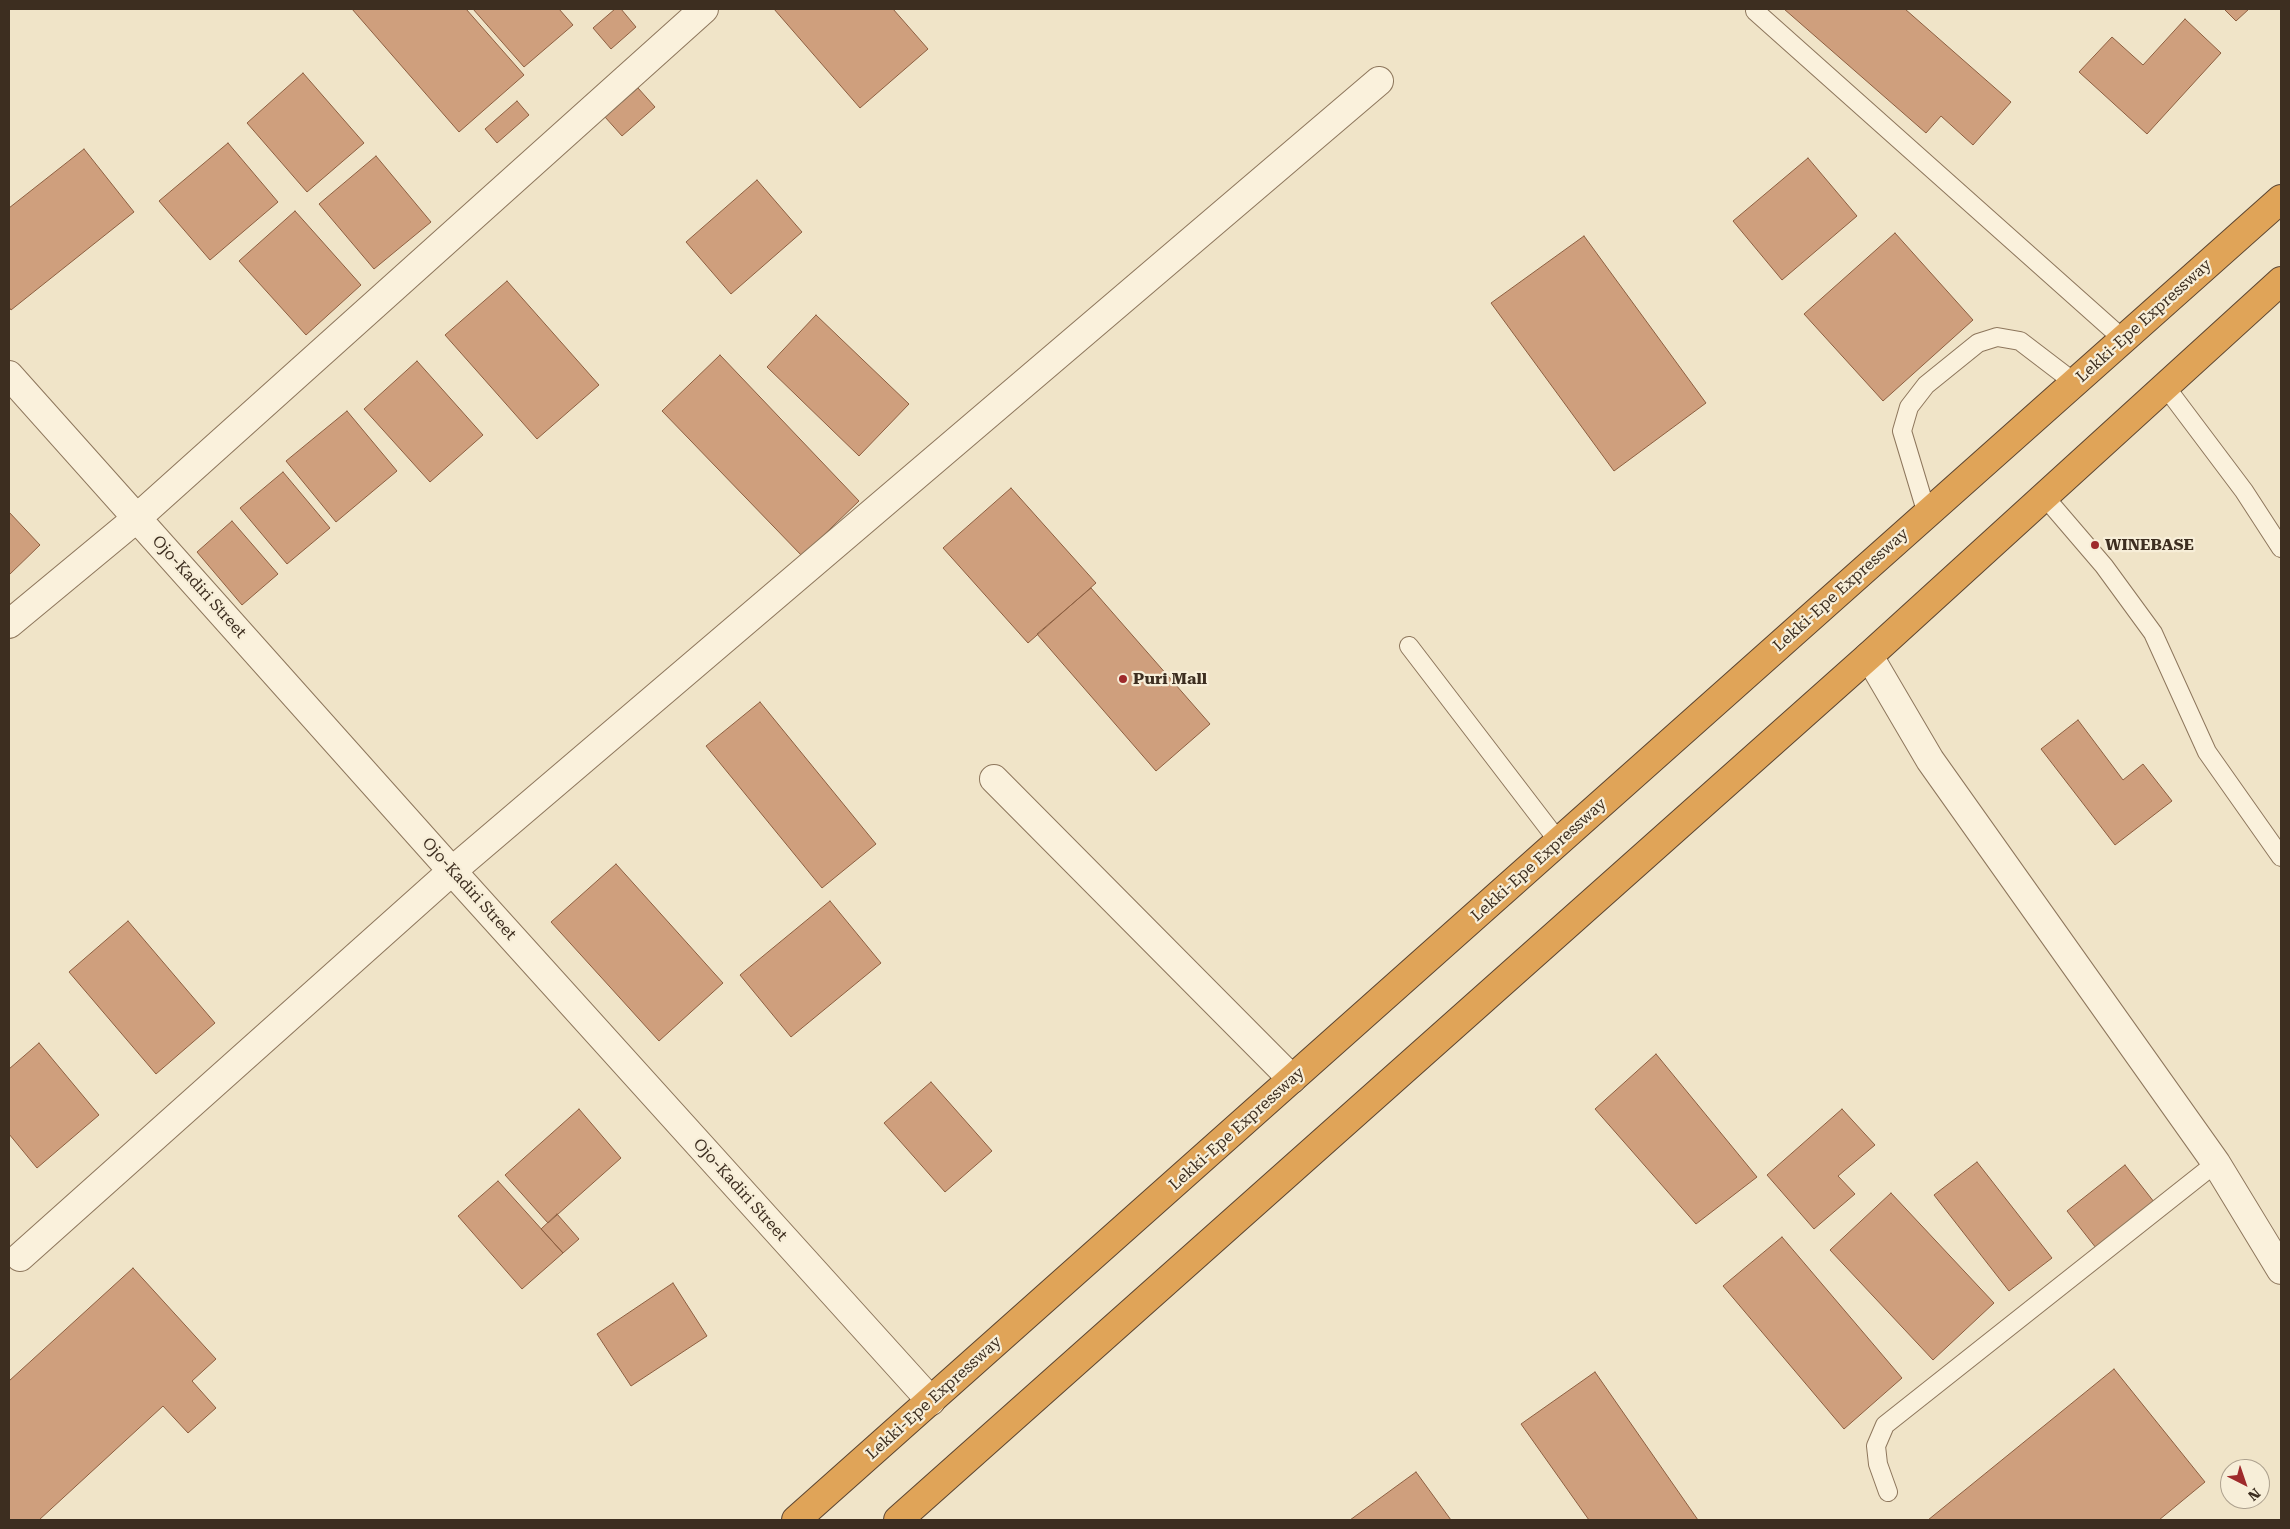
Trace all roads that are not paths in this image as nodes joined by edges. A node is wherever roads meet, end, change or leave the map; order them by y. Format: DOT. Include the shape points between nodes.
graph roads {
  1 [pos="704,9"];
  2 [pos="1755,11"];
  3 [pos="1379,81"];
  4 [pos="2281,199"];
  5 [pos="2281,281"];
  6 [pos="2123,339"];
  7 [pos="9,375"];
  8 [pos="2075,383"];
  9 [pos="2165,386"];
  10 [pos="2044,496"];
  11 [pos="1928,514"];
  12 [pos="137,518"];
  13 [pos="2281,548"];
  14 [pos="9,624"];
  15 [pos="1409,646"];
  16 [pos="1869,656"];
  17 [pos="994,779"];
  18 [pos="1559,842"];
  19 [pos="2281,857"];
  20 [pos="452,871"];
  21 [pos="1292,1079"];
  22 [pos="2216,1163"];
  23 [pos="20,1257"];
  24 [pos="2281,1270"];
  25 [pos="931,1401"];
  26 [pos="1888,1492"];
  27 [pos="902,1519"];
  28 [pos="796,1520"];
  1 -- 12 [label="street"];
  2 -- 6 [label="lane"];
  3 -- 20 [label="street"];
  4 -- 6 [label="highway, Lekki-Epe Expressway"];
  5 -- 9 [label="highway"];
  6 -- 8 [label="highway, Lekki-Epe Expressway"];
  7 -- 12 [label="street, Ojo-Kadiri Street"];
  8 -- 11 [label="highway, Lekki-Epe Expressway"];
  8 -- 11 [label="lane" via="2020,341 1997,337 1978,343 1926,385 1909,407 1902,431"];
  9 -- 10 [label="highway"];
  9 -- 13 [label="lane" via="2244,491"];
  10 -- 16 [label="highway"];
  10 -- 19 [label="lane" via="2104,566 2153,633 2207,752"];
  11 -- 18 [label="highway, Lekki-Epe Expressway"];
  12 -- 14 [label="street"];
  12 -- 20 [label="street, Ojo-Kadiri Street"];
  15 -- 18 [label="lane"];
  16 -- 22 [label="street" via="1930,760"];
  16 -- 27 [label="highway"];
  17 -- 21 [label="street"];
  18 -- 21 [label="highway, Lekki-Epe Expressway"];
  20 -- 23 [label="street"];
  20 -- 25 [label="street, Ojo-Kadiri Street"];
  21 -- 25 [label="highway, Lekki-Epe Expressway"];
  22 -- 24 [label="street"];
  22 -- 26 [label="lane" via="1885,1426 1876,1446 1878,1464"];
  25 -- 28 [label="highway, Lekki-Epe Expressway"];
}
